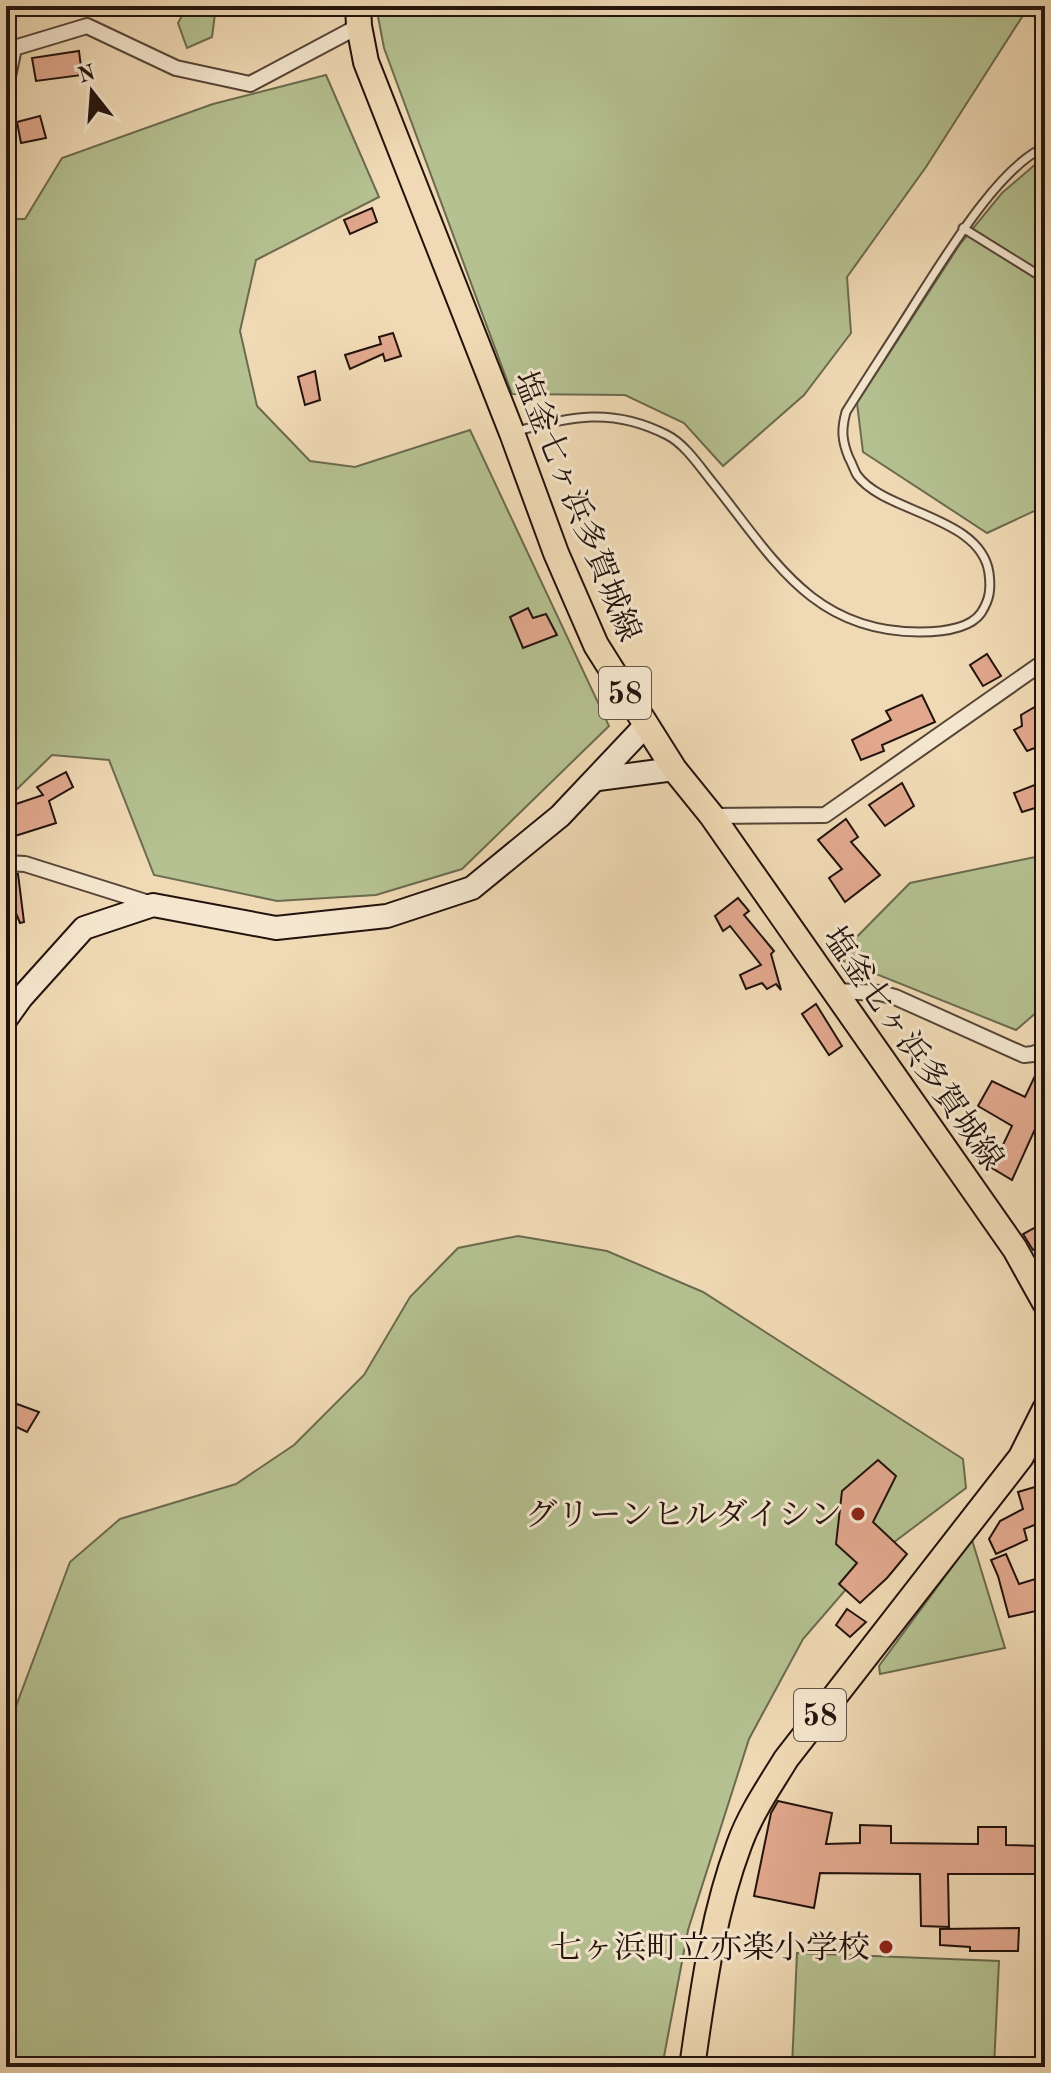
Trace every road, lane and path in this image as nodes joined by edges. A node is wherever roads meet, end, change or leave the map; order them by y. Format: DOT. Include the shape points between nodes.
graph roads {
  1 [pos="359,16"];
  2 [pos="6,86"];
  3 [pos="1045,147"];
  4 [pos="963,228"];
  5 [pos="1045,279"];
  6 [pos="512,433"];
  7 [pos="1043,668"];
  8 [pos="645,726"];
  9 [pos="674,769"];
  10 [pos="598,779"];
  11 [pos="712,816"];
  12 [pos="6,863"];
  13 [pos="153,905"];
  14 [pos="835,991"];
  15 [pos="6,1019"];
  16 [pos="1045,1049"];
  17 [pos="1045,1303"];
  18 [pos="1045,1409"];
  19 [pos="692,2067"];
  1 -- 2 [label="street" via="250,84 176,68 87,26 14,48"];
  1 -- 6 [label="main road, 塩釜七ヶ浜多賀城線 / 58" via="366,62"];
  3 -- 4 [label="lane" via="1002,182"];
  4 -- 5 [label="lane"];
  4 -- 6 [label="lane" via="846,412 840,432 857,475 871,488 976,545 988,565 988,602 977,618 960,627 928,632 873,628 818,603 795,585 671,436 614,416 583,416"];
  6 -- 8 [label="main road, 塩釜七ヶ浜多賀城線 / 58" via="596,645"];
  7 -- 11 [label="street" via="825,815"];
  8 -- 9 [label="main road, 塩釜七ヶ浜多賀城線 / 58"];
  8 -- 10 [label="street"];
  9 -- 10 [label="street"];
  9 -- 11 [label="main road, 塩釜七ヶ浜多賀城線 / 58"];
  10 -- 13 [label="street" via="472,888 387,916 276,928"];
  11 -- 14 [label="main road, 塩釜七ヶ浜多賀城線 / 58"];
  12 -- 13 [label="street" via="25,864"];
  13 -- 15 [label="street" via="84,928"];
  14 -- 16 [label="street" via="895,997 1024,1055"];
  14 -- 17 [label="main road, 塩釜七ヶ浜多賀城線 / 58" via="1015,1249"];
  18 -- 19 [label="main road, 58" via="1021,1457 786,1759 760,1801 720,1899"];
}
